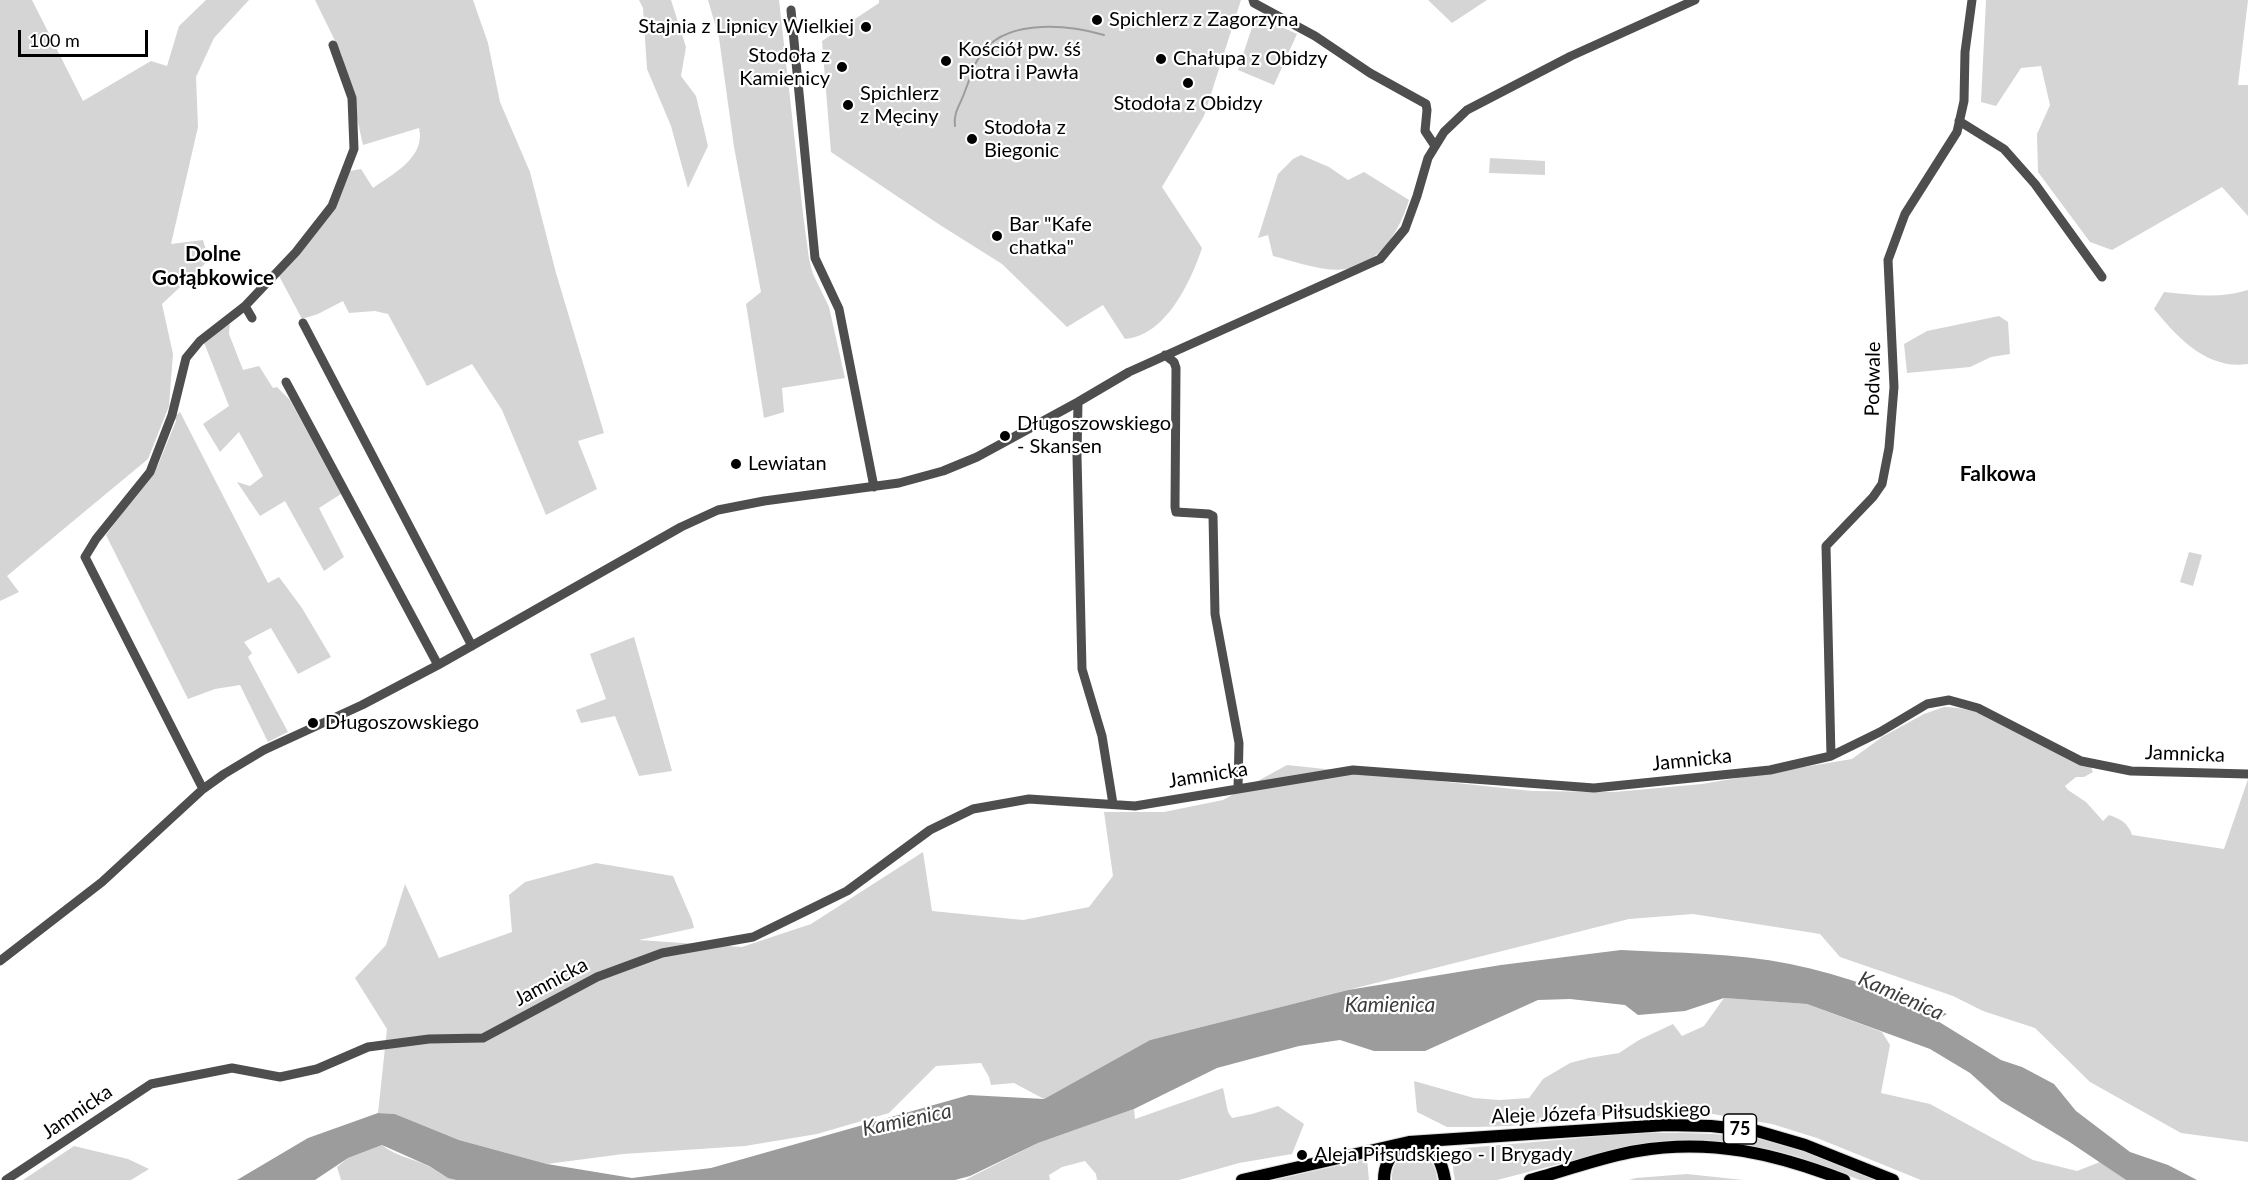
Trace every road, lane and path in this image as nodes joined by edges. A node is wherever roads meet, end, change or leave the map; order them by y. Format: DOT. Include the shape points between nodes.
graph roads {
  1 [pos="1253,0"];
  2 [pos="1695,0"];
  3 [pos="1972,0"];
  4 [pos="790,10"];
  5 [pos="333,45"];
  6 [pos="1959,121"];
  7 [pos="1435,146"];
  8 [pos="2102,277"];
  9 [pos="245,306"];
  10 [pos="252,318"];
  11 [pos="303,324"];
  12 [pos="1165,355"];
  13 [pos="286,382"];
  14 [pos="1078,402"];
  15 [pos="874,487"];
  16 [pos="472,646"];
  17 [pos="438,665"];
  18 [pos="1831,756"];
  19 [pos="2248,774"];
  20 [pos="1238,788"];
  21 [pos="203,789"];
  22 [pos="1113,804"];
  23 [pos="0,961"];
  24 [pos="1409,1142"];
  25 [pos="6,1180"];
  26 [pos="1242,1180"];
  27 [pos="1384,1180"];
  28 [pos="1445,1180"];
  29 [pos="1530,1180"];
  30 [pos="1844,1180"];
  31 [pos="1893,1180"];
  1 -- 7 [label="street" via="1426,104 1425,131"];
  2 -- 7 [label="street" via="1571,56 1467,110"];
  3 -- 6 [label="street, Podwale"];
  4 -- 15 [label="street" via="815,258 839,309"];
  5 -- 9 [label="street" via="352,98 354,149 332,206 296,252"];
  6 -- 8 [label="street" via="2002,147 2042,194"];
  6 -- 18 [label="street, Podwale" via="1957,132 1905,214 1888,260 1894,387 1882,483 1826,546"];
  7 -- 12 [label="street" via="1405,229 1380,259"];
  9 -- 10 [label="street"];
  9 -- 21 [label="street" via="186,357 172,415 150,472 85,557"];
  11 -- 16 [label="street"];
  12 -- 14 [label="street"];
  12 -- 20 [label="street" via="1176,368 1176,512 1213,516 1215,614 1239,743"];
  13 -- 17 [label="street"];
  14 -- 15 [label="street" via="977,457 943,471"];
  14 -- 22 [label="street" via="1082,669 1102,736"];
  15 -- 16 [label="street" via="718,510 614,564"];
  16 -- 17 [label="street"];
  17 -- 21 [label="street" via="264,750"];
  18 -- 19 [label="street, Jamnicka" via="1927,704 1949,700 1978,708 2081,761 2131,771"];
  18 -- 20 [label="street, Jamnicka" via="1770,770 1594,788 1353,770"];
  20 -- 22 [label="street, Jamnicka" via="1134,806"];
  21 -- 23 [label="street" via="102,882"];
  22 -- 25 [label="street, Jamnicka" via="1029,799 973,809 930,830 847,891 753,937 662,953 597,977 483,1038 429,1039 368,1047 317,1069 280,1077 232,1068 151,1084"];
  24 -- 26 [label="main road, Aleje Józefa Piłsudskiego / 75"];
  24 -- 27 [label="main road" via="1387,1161"];
  24 -- 28 [label="main road" via="1435,1153"];
  24 -- 31 [label="main road, Aleje Józefa Piłsudskiego / 75" via="1666,1125 1711,1126 1757,1131 1806,1144"];
  29 -- 30 [label="main road, Aleje Józefa Piłsudskiego / 75" via="1603,1158 1670,1146 1756,1152"];
}
